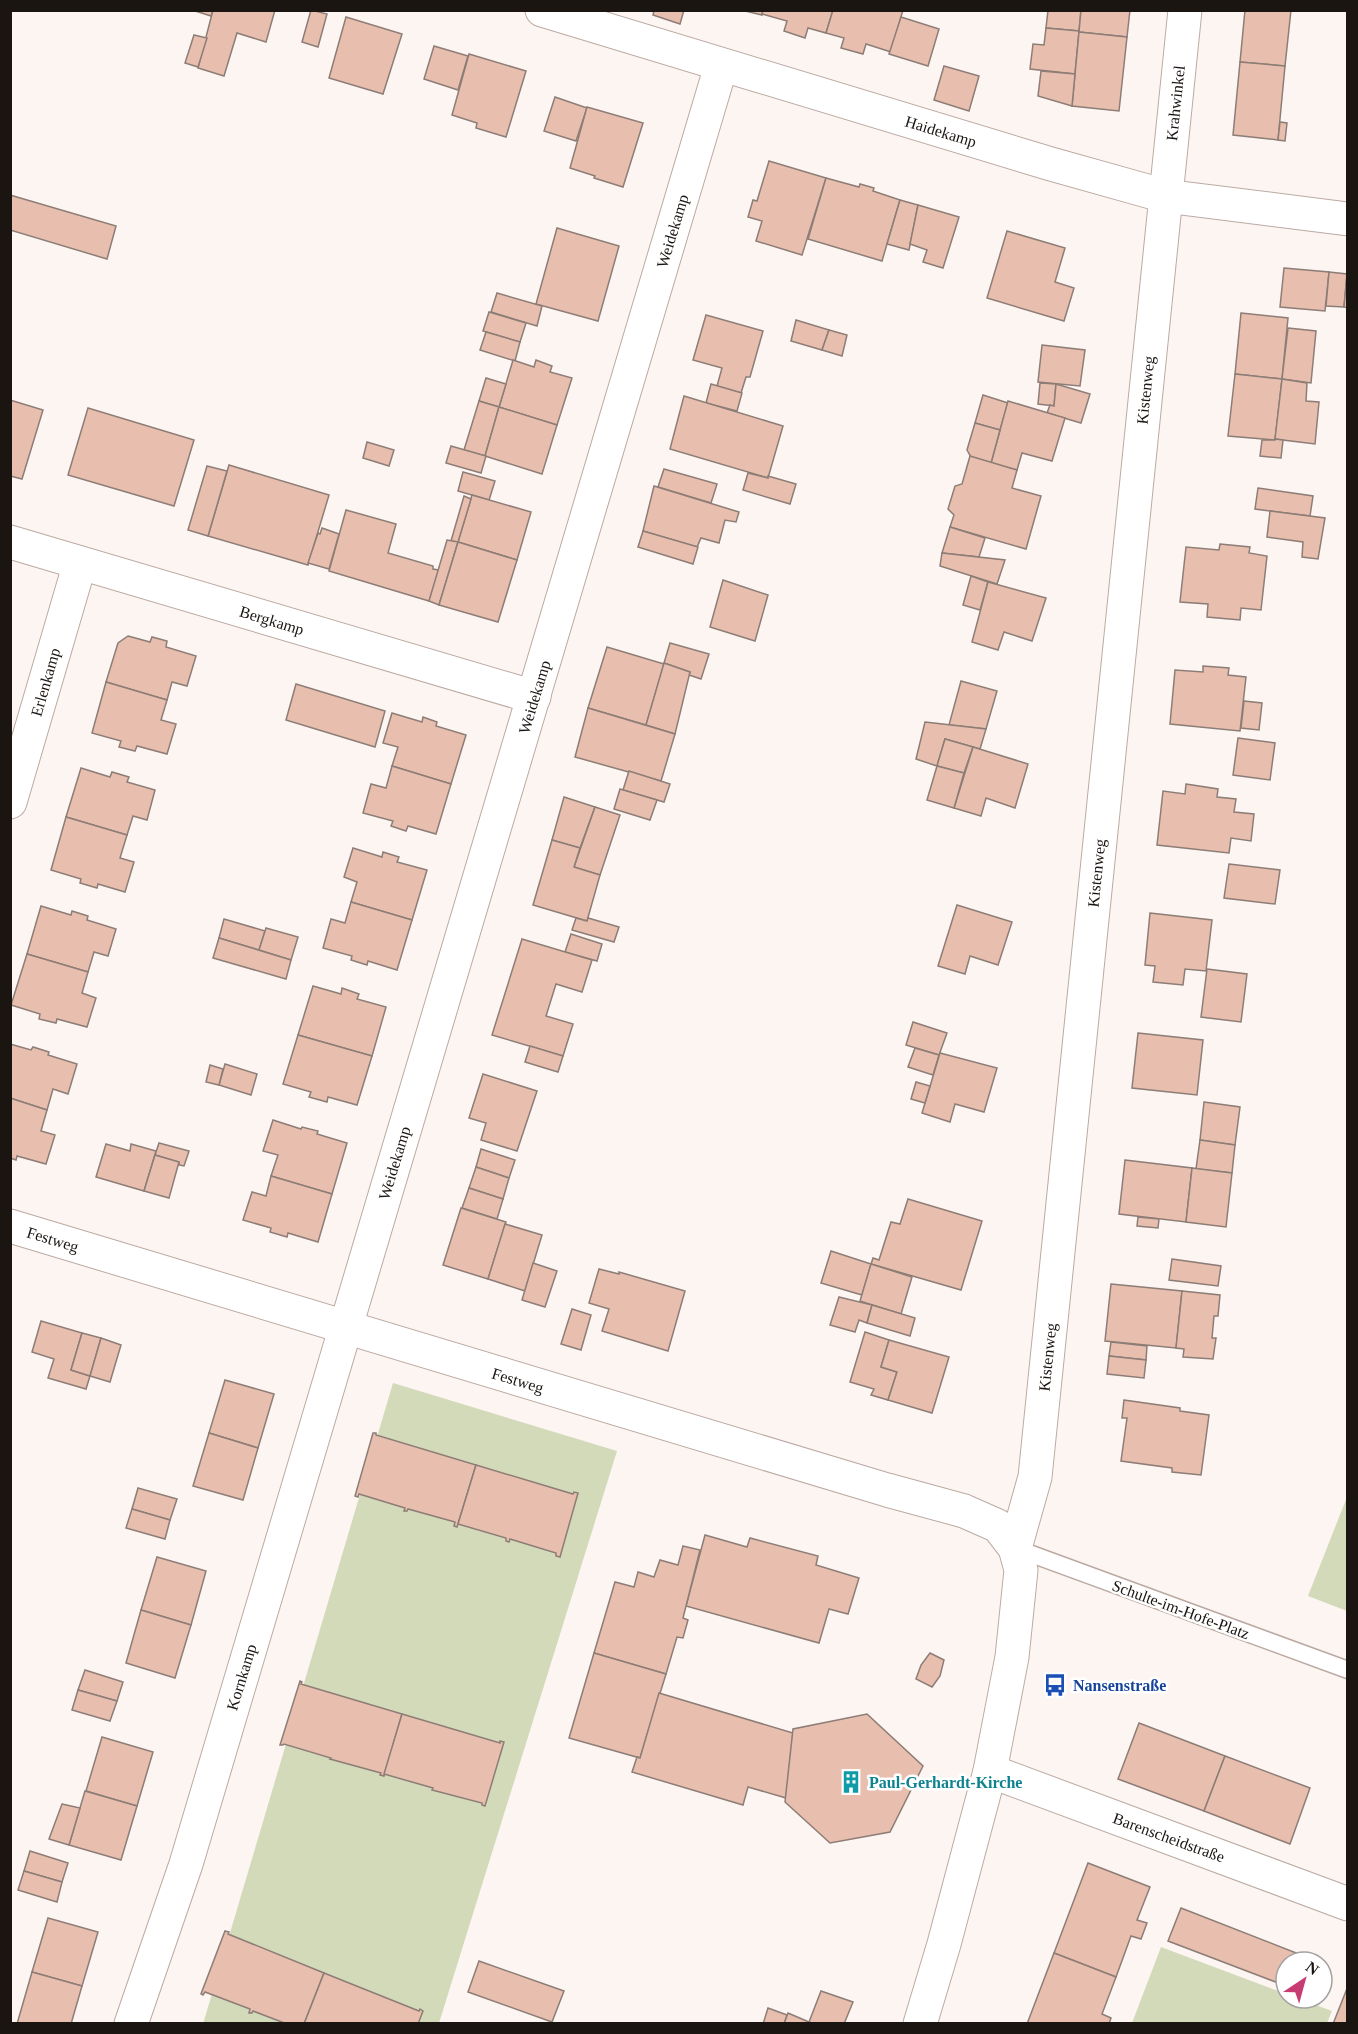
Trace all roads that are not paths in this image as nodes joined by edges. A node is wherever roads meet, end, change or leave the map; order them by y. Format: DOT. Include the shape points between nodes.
graph roads {
  1 [pos="542,10"];
  2 [pos="1185,10"];
  3 [pos="721,66"];
  4 [pos="1165,196"];
  5 [pos="1347,219"];
  6 [pos="10,542"];
  7 [pos="80,563"];
  8 [pos="534,697"];
  9 [pos="10,802"];
  10 [pos="10,1226"];
  11 [pos="345,1328"];
  12 [pos="1015,1548"];
  13 [pos="1347,1670"];
  14 [pos="990,1771"];
  15 [pos="1347,1904"];
  16 [pos="131,2024"];
  17 [pos="920,2024"];
  1 -- 3 [label="street, Haidekamp"];
  2 -- 4 [label="street, Krahwinkel"];
  3 -- 4 [label="street, Haidekamp"];
  3 -- 8 [label="street, Weidekamp"];
  4 -- 5 [label="street, Haidekamp"];
  4 -- 12 [label="street, Kistenweg" via="1035,1477"];
  6 -- 7 [label="street, Bergkamp"];
  7 -- 8 [label="street, Bergkamp"];
  7 -- 9 [label="street, Erlenkamp"];
  8 -- 11 [label="street, Weidekamp"];
  10 -- 11 [label="street, Festweg"];
  11 -- 12 [label="street, Festweg" via="964,1511 998,1526"];
  11 -- 16 [label="street, Kornkamp" via="186,1864"];
  12 -- 13 [label="lane, Schulte-im-Hofe-Platz"];
  12 -- 14 [label="street" via="1021,1570 1012,1657"];
  14 -- 15 [label="street, Barenscheidstraße"];
  14 -- 17 [label="street"];
}
